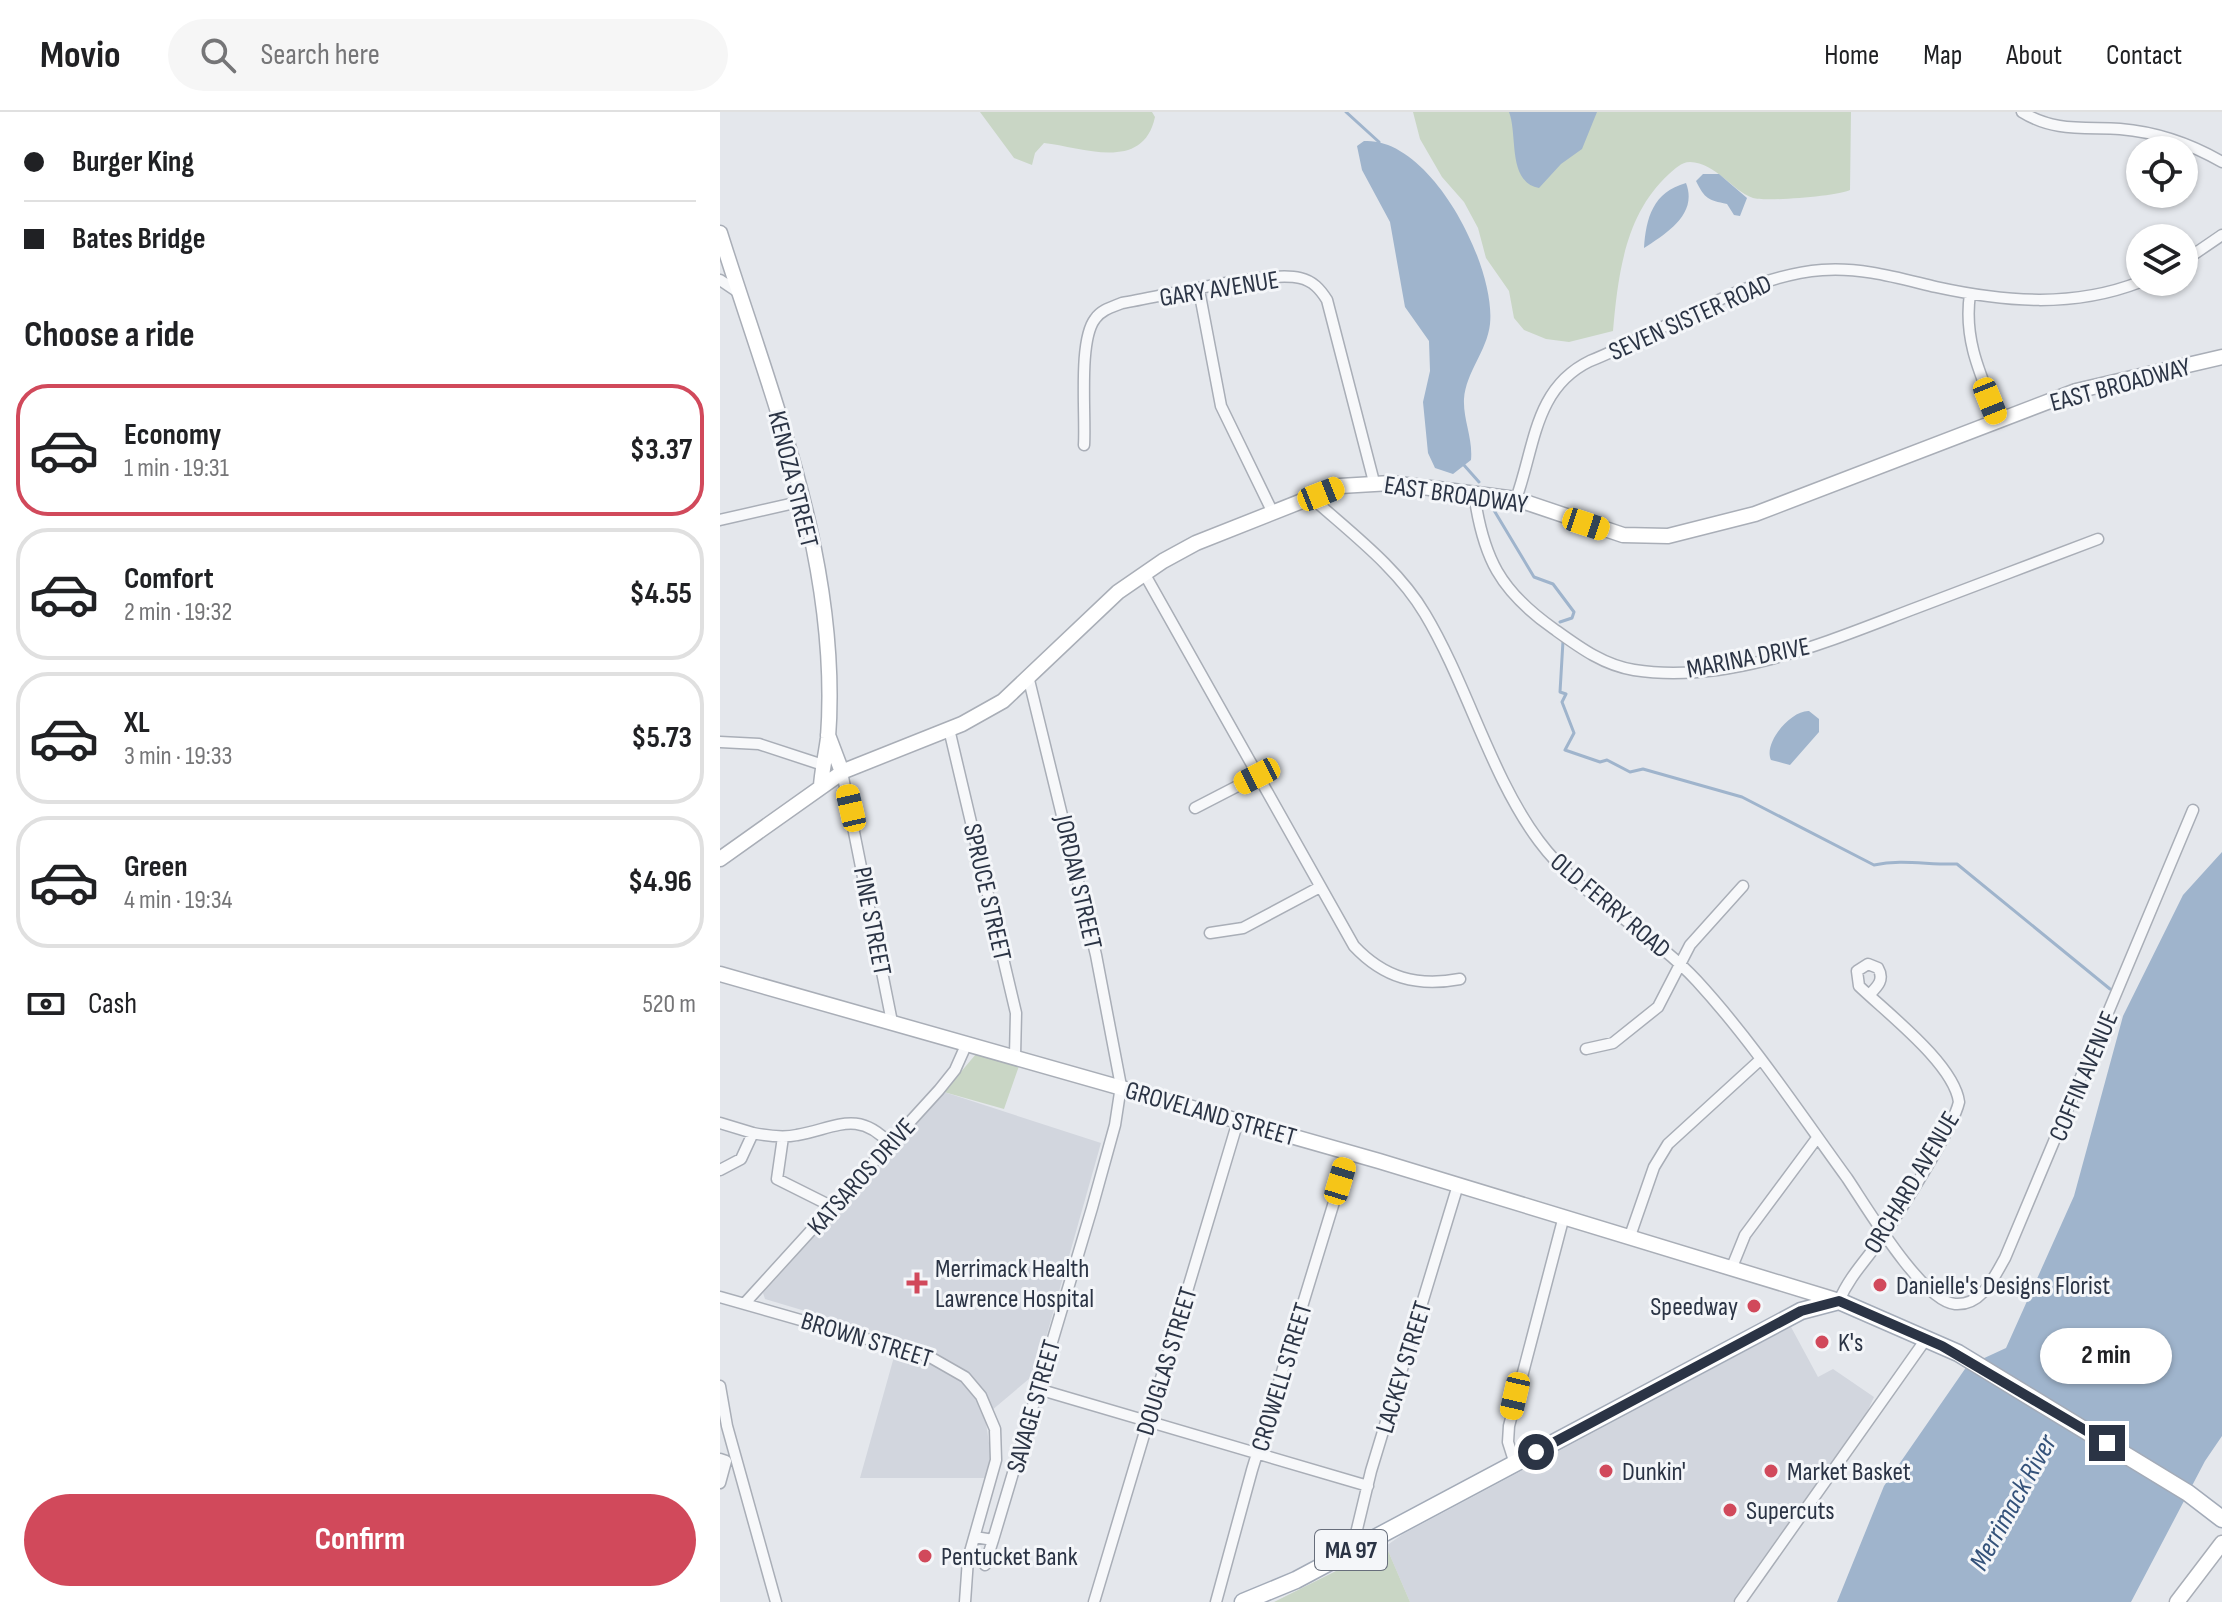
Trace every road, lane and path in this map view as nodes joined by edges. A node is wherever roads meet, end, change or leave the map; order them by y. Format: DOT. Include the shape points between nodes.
graph roads {
  1 [pos="2022,112"];
  2 [pos="2222,162"];
  3 [pos="720,233"];
  4 [pos="2222,235"];
  5 [pos="2198,251"];
  6 [pos="720,280"];
  7 [pos="2126,287"];
  8 [pos="1199,290"];
  9 [pos="740,294"];
  10 [pos="1970,294"];
  11 [pos="2222,357"];
  12 [pos="1999,421"];
  13 [pos="1084,445"];
  14 [pos="1374,482"];
  15 [pos="1474,493"];
  16 [pos="1312,498"];
  17 [pos="1516,499"];
  18 [pos="803,501"];
  19 [pos="1273,513"];
  20 [pos="720,520"];
  21 [pos="2098,539"];
  22 [pos="1144,573"];
  23 [pos="1029,680"];
  24 [pos="949,729"];
  25 [pos="828,734"];
  26 [pos="720,742"];
  27 [pos="823,765"];
  28 [pos="842,772"];
  29 [pos="1257,776"];
  30 [pos="821,786"];
  31 [pos="1195,808"];
  32 [pos="2193,810"];
  33 [pos="720,859"];
  34 [pos="1743,886"];
  35 [pos="1320,887"];
  36 [pos="1210,933"];
  37 [pos="1681,965"];
  38 [pos="720,974"];
  39 [pos="1460,979"];
  40 [pos="1869,995"];
  41 [pos="892,1022"];
  42 [pos="967,1043"];
  43 [pos="1586,1049"];
  44 [pos="1015,1056"];
  45 [pos="1760,1060"];
  46 [pos="1121,1086"];
  47 [pos="1238,1121"];
  48 [pos="720,1123"];
  49 [pos="753,1133"];
  50 [pos="783,1137"];
  51 [pos="1817,1138"];
  52 [pos="890,1144"];
  53 [pos="1349,1153"];
  54 [pos="720,1170"];
  55 [pos="1458,1185"];
  56 [pos="833,1207"];
  57 [pos="1564,1216"];
  58 [pos="1630,1236"];
  59 [pos="1883,1237"];
  60 [pos="1732,1267"];
  61 [pos="720,1298"];
  62 [pos="1938,1298"];
  63 [pos="1839,1301"];
  64 [pos="745,1303"];
  65 [pos="1926,1339"];
  66 [pos="720,1386"];
  67 [pos="1038,1389"];
  68 [pos="1148,1421"];
  69 [pos="1257,1454"];
  70 [pos="723,1460"];
  71 [pos="1515,1464"];
  72 [pos="720,1483"];
  73 [pos="1368,1486"];
  74 [pos="2216,1514"];
  75 [pos="975,1537"];
  76 [pos="993,1540"];
  77 [pos="2222,1543"];
  78 [pos="1352,1550"];
  79 [pos="985,1565"];
  80 [pos="776,1602"];
  81 [pos="965,1602"];
  82 [pos="1094,1602"];
  83 [pos="1216,1602"];
  84 [pos="1243,1602"];
  85 [pos="1740,1602"];
  86 [pos="2177,1602"];
  1 -- 2 [label="street" via="2061,128 2154,135"];
  3 -- 9 [label="street, KENOZA STREET"];
  4 -- 5 [label="street"];
  6 -- 9 [label="street"];
  7 -- 10 [label="street, SEVEN SISTER ROAD" via="2060,300"];
  8 -- 13 [label="street, GARY AVENUE" via="1122,303 1094,320 1086,354"];
  8 -- 14 [label="street, GARY AVENUE" via="1287,276 1318,287 1336,330"];
  8 -- 19 [label="street" via="1221,406"];
  9 -- 18 [label="street, KENOZA STREET"];
  10 -- 12 [label="street" via="1968,337"];
  10 -- 17 [label="street, SEVEN SISTER ROAD" via="1861,271 1803,272 1766,282 1590,361 1564,378 1545,402"];
  11 -- 12 [label="street, EAST BROADWAY" via="2088,387"];
  12 -- 17 [label="street, EAST BROADWAY" via="1755,514 1668,536 1623,535"];
  14 -- 15 [label="street, EAST BROADWAY"];
  14 -- 16 [label="street, EAST BROADWAY" via="1349,484"];
  15 -- 17 [label="street, EAST BROADWAY"];
  15 -- 21 [label="street, MARINA DRIVE" via="1490,560 1518,602 1595,657 1653,672 1703,671 1806,648"];
  16 -- 19 [label="street, EAST BROADWAY"];
  16 -- 37 [label="street, OLD FERRY ROAD" via="1388,567 1420,606 1522,817 1551,858"];
  18 -- 20 [label="street"];
  18 -- 25 [label="street, KENOZA STREET" via="825,641"];
  19 -- 22 [label="street, EAST BROADWAY" via="1196,543"];
  22 -- 23 [label="street, EAST BROADWAY"];
  22 -- 29 [label="street"];
  23 -- 24 [label="street, EAST BROADWAY" via="1003,701"];
  23 -- 46 [label="street, JORDAN STREET" via="1093,940"];
  24 -- 28 [label="street, EAST BROADWAY"];
  24 -- 44 [label="street, SPRUCE STREET" via="1016,1013"];
  25 -- 27 [label="street, KENOZA STREET"];
  25 -- 28 [label="street, KENOZA STREET"];
  26 -- 27 [label="street" via="759,744"];
  27 -- 30 [label="street, KENOZA STREET"];
  28 -- 30 [label="street, EAST BROADWAY"];
  28 -- 41 [label="street, PINE STREET"];
  29 -- 31 [label="street"];
  29 -- 35 [label="street"];
  30 -- 33 [label="street, EAST BROADWAY"];
  32 -- 62 [label="street, COFFIN AVENUE" via="2005,1258 1974,1299 1956,1304"];
  34 -- 37 [label="street" via="1690,945"];
  35 -- 36 [label="street" via="1243,928"];
  35 -- 39 [label="street" via="1346,935 1375,965 1408,981"];
  37 -- 43 [label="street" via="1658,1007 1613,1043"];
  37 -- 45 [label="street, OLD FERRY ROAD"];
  38 -- 41 [label="street, GROVELAND STREET"];
  40 -- 59 [label="street, ORCHARD AVENUE" via="1939,1064 1959,1102"];
  41 -- 42 [label="street, GROVELAND STREET"];
  42 -- 44 [label="street, GROVELAND STREET"];
  42 -- 52 [label="street, KATSAROS DRIVE" via="955,1070"];
  44 -- 46 [label="street, GROVELAND STREET"];
  45 -- 51 [label="street, OLD FERRY ROAD"];
  45 -- 58 [label="street" via="1668,1144 1654,1167"];
  46 -- 47 [label="street, GROVELAND STREET"];
  46 -- 67 [label="street, SAVAGE STREET" via="1106,1158"];
  47 -- 53 [label="street, GROVELAND STREET"];
  47 -- 68 [label="street, DOUGLAS STREET"];
  48 -- 49 [label="street"];
  49 -- 50 [label="street"];
  49 -- 54 [label="street" via="741,1159"];
  50 -- 52 [label="street" via="851,1123 871,1127"];
  50 -- 56 [label="street" via="777,1179"];
  51 -- 59 [label="street, OLD FERRY ROAD" via="1875,1217"];
  51 -- 60 [label="street" via="1745,1235"];
  52 -- 56 [label="street, KATSAROS DRIVE"];
  53 -- 55 [label="street, GROVELAND STREET"];
  53 -- 69 [label="street, CROWELL STREET"];
  55 -- 57 [label="street, GROVELAND STREET"];
  55 -- 73 [label="street, LACKEY STREET"];
  56 -- 64 [label="street, KATSAROS DRIVE"];
  57 -- 58 [label="street, GROVELAND STREET"];
  57 -- 71 [label="street" via="1509,1426"];
  58 -- 60 [label="street, GROVELAND STREET"];
  59 -- 62 [label="street, OLD FERRY ROAD"];
  59 -- 63 [label="street, ORCHARD AVENUE" via="1846,1283"];
  60 -- 63 [label="street, GROVELAND STREET"];
  61 -- 64 [label="street, BROWN STREET"];
  63 -- 65 [label="main road, GROVELAND STREET"];
  63 -- 71 [label="main road, MA 97" via="1801,1311"];
  64 -- 75 [label="street, BROWN STREET" via="930,1357 965,1377 987,1405 996,1445 995,1469"];
  65 -- 74 [label="main road, GROVELAND STREET" via="1958,1353"];
  65 -- 85 [label="street"];
  66 -- 80 [label="street"];
  67 -- 68 [label="street"];
  67 -- 76 [label="street, SAVAGE STREET"];
  68 -- 69 [label="street"];
  68 -- 82 [label="street, DOUGLAS STREET"];
  69 -- 73 [label="street"];
  69 -- 83 [label="street, CROWELL STREET"];
  70 -- 72 [label="street"];
  71 -- 78 [label="main road, MA 97"];
  73 -- 78 [label="street, LACKEY STREET"];
  75 -- 76 [label="street"];
  75 -- 81 [label="street, BROWN STREET"];
  76 -- 79 [label="street, SAVAGE STREET"];
  77 -- 86 [label="street"];
  78 -- 84 [label="main road, MA 97"];
}
